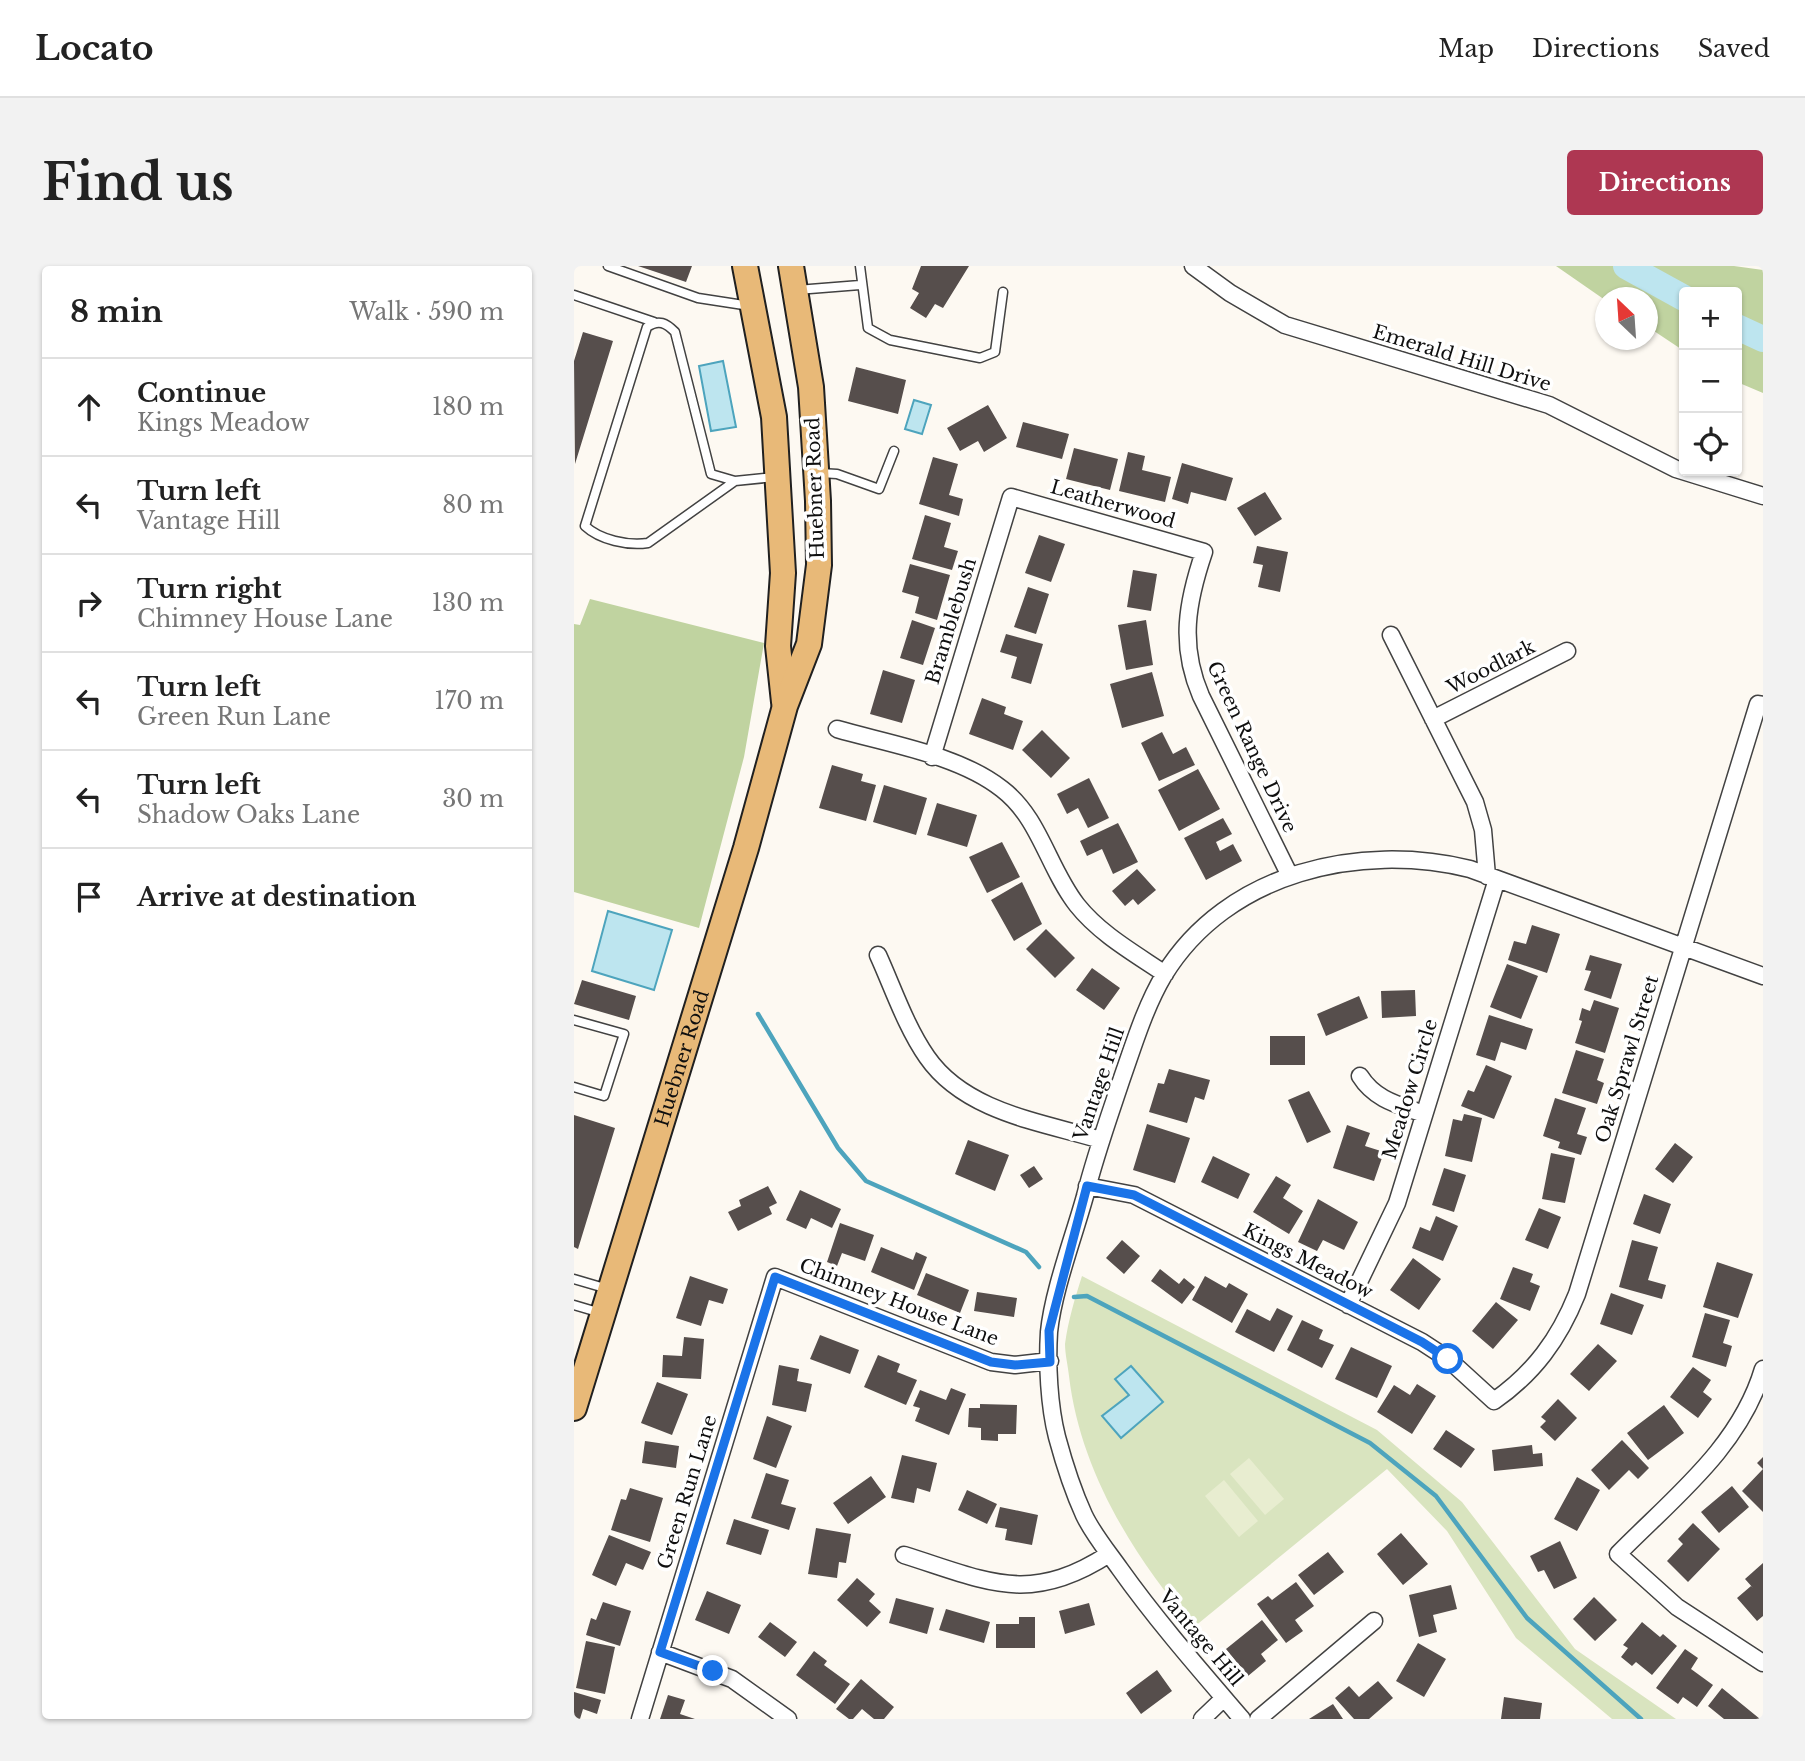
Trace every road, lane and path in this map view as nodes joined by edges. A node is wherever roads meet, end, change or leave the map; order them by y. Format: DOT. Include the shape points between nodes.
graph roads {
  1 [pos="608,266"];
  2 [pos="745,266"];
  3 [pos="791,266"];
  4 [pos="860,266"];
  5 [pos="1193,266"];
  6 [pos="860,285"];
  7 [pos="796,291"];
  8 [pos="1003,292"];
  9 [pos="574,295"];
  10 [pos="752,307"];
  11 [pos="654,322"];
  12 [pos="894,451"];
  13 [pos="817,473"];
  14 [pos="778,477"];
  15 [pos="735,481"];
  16 [pos="1763,496"];
  17 [pos="1011,498"];
  18 [pos="574,525"];
  19 [pos="584,526"];
  20 [pos="1204,552"];
  21 [pos="1391,635"];
  22 [pos="1567,652"];
  23 [pos="1761,705"];
  24 [pos="785,706"];
  25 [pos="1433,719"];
  26 [pos="837,729"];
  27 [pos="932,757"];
  28 [pos="1290,876"];
  29 [pos="1492,877"];
  30 [pos="1684,947"];
  31 [pos="878,955"];
  32 [pos="1165,974"];
  33 [pos="1763,976"];
  34 [pos="574,1020"];
  35 [pos="1360,1076"];
  36 [pos="574,1087"];
  37 [pos="1424,1114"];
  38 [pos="1101,1140"];
  39 [pos="1087,1186"];
  40 [pos="775,1277"];
  41 [pos="574,1279"];
  42 [pos="611,1290"];
  43 [pos="574,1305"];
  44 [pos="1348,1305"];
  45 [pos="602,1313"];
  46 [pos="1050,1362"];
  47 [pos="1763,1369"];
  48 [pos="1494,1401"];
  49 [pos="574,1408"];
  50 [pos="1109,1554"];
  51 [pos="904,1555"];
  52 [pos="1374,1621"];
  53 [pos="660,1652"];
  54 [pos="1763,1663"];
  55 [pos="1224,1698"];
  56 [pos="640,1719"];
  57 [pos="788,1719"];
  58 [pos="1202,1719"];
  59 [pos="1242,1719"];
  60 [pos="1258,1719"];
  1 -- 10 [label="lane" via="698,298"];
  2 -- 10 [label="main road, Huebner Road"];
  3 -- 7 [label="main road, Huebner Road"];
  4 -- 6 [label="lane"];
  5 -- 16 [label="street, Emerald Hill Drive" via="1285,325 1549,405 1676,469"];
  6 -- 7 [label="lane"];
  6 -- 8 [label="lane" via="868,328 890,340 980,358 995,352"];
  7 -- 13 [label="main road, Huebner Road" via="811,387"];
  9 -- 11 [label="lane"];
  10 -- 14 [label="main road, Huebner Road" via="774,417"];
  11 -- 15 [label="lane" via="666,323 676,332 711,474"];
  11 -- 19 [label="lane" via="647,327"];
  12 -- 13 [label="lane" via="879,489 836,474"];
  13 -- 14 [label="main road"];
  13 -- 24 [label="main road, Huebner Road" via="819,565 809,644"];
  14 -- 15 [label="lane"];
  14 -- 24 [label="main road, Huebner Road" via="783,573 778,646"];
  15 -- 19 [label="lane" via="648,543 633,546"];
  17 -- 20 [label="street, Leatherwood"];
  17 -- 27 [label="street, Bramblebush"];
  18 -- 19 [label="lane"];
  20 -- 28 [label="street, Green Range Drive" via="1187,612 1190,667"];
  21 -- 25 [label="street, Meadow Circle"];
  22 -- 25 [label="street, Woodlark"];
  23 -- 30 [label="street, Oak Sprawl Street"];
  24 -- 42 [label="main road, Huebner Road" via="750,837"];
  25 -- 29 [label="street, Meadow Circle" via="1480,816"];
  26 -- 27 [label="street"];
  27 -- 32 [label="street" via="965,766 1003,789 1032,824 1068,893 1087,916"];
  28 -- 29 [label="street, Vantage Hill" via="1327,864 1384,857 1442,862"];
  28 -- 32 [label="street, Vantage Hill" via="1225,912 1182,951"];
  29 -- 30 [label="street, Vantage Hill"];
  29 -- 37 [label="street, Meadow Circle"];
  30 -- 33 [label="street, Vantage Hill"];
  30 -- 48 [label="street, Oak Sprawl Street" via="1563,1328 1524,1377"];
  31 -- 38 [label="street" via="919,1044 944,1078 992,1107"];
  32 -- 38 [label="street, Vantage Hill" via="1139,1030"];
  34 -- 36 [label="lane" via="624,1034 604,1096"];
  35 -- 37 [label="street" via="1381,1098"];
  37 -- 44 [label="street, Meadow Circle" via="1397,1203"];
  38 -- 39 [label="street, Vantage Hill"];
  39 -- 44 [label="street, Kings Meadow" via="1134,1195"];
  39 -- 46 [label="street, Vantage Hill" via="1049,1331"];
  40 -- 46 [label="street, Chimney House Lane" via="991,1362"];
  40 -- 53 [label="street, Green Run Lane"];
  41 -- 42 [label="lane"];
  42 -- 45 [label="main road, Huebner Road"];
  43 -- 45 [label="lane"];
  44 -- 48 [label="street, Kings Meadow" via="1422,1342"];
  45 -- 49 [label="main road, Huebner Road"];
  46 -- 50 [label="street, Vantage Hill" via="1060,1446 1085,1516"];
  47 -- 54 [label="street" via="1752,1403 1730,1439 1618,1554 1676,1607"];
  50 -- 51 [label="street" via="1062,1580 1023,1586 984,1580"];
  50 -- 55 [label="street, Vantage Hill"];
  52 -- 60 [label="street"];
  53 -- 56 [label="street, Green Run Lane"];
  53 -- 57 [label="street" via="732,1679"];
  55 -- 58 [label="street"];
  55 -- 59 [label="street, Vantage Hill"];
}
